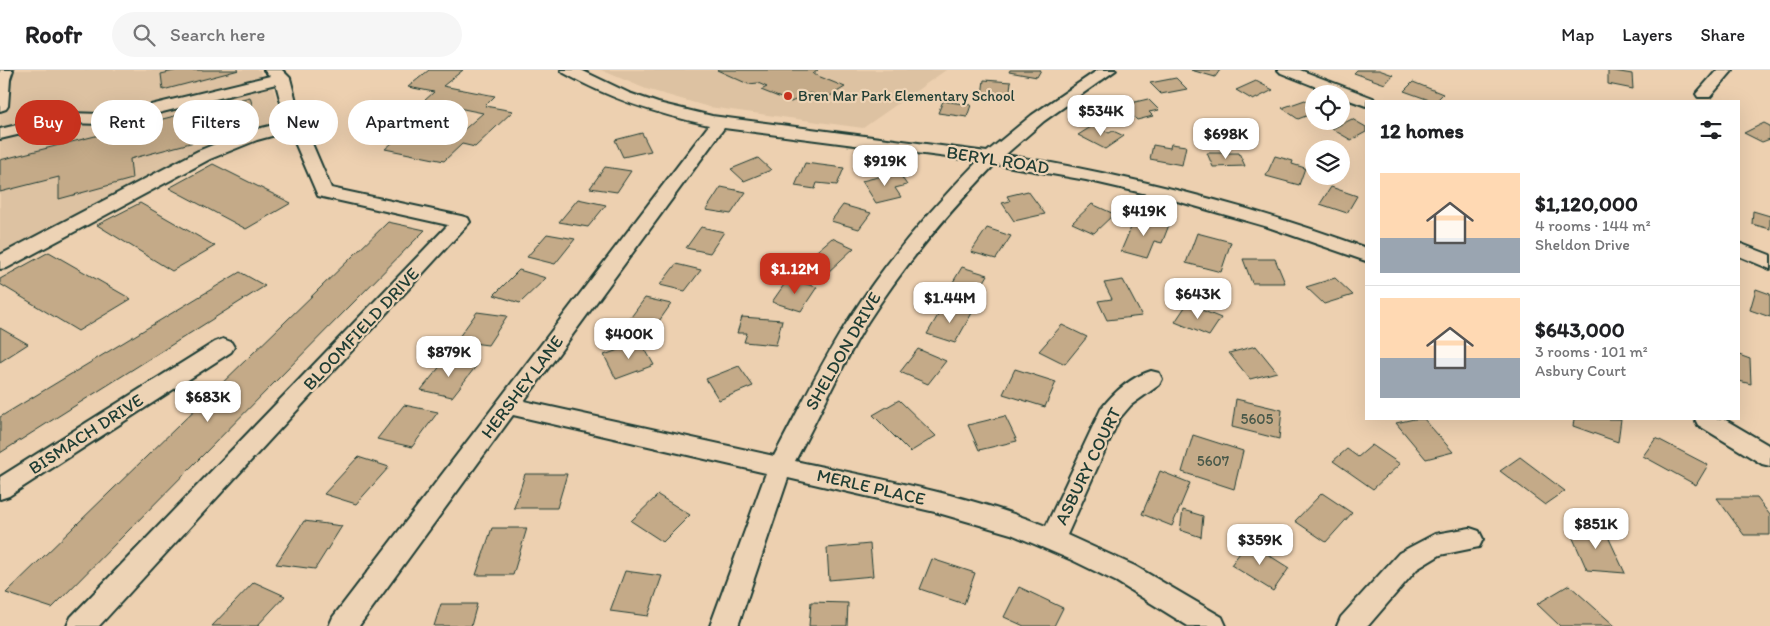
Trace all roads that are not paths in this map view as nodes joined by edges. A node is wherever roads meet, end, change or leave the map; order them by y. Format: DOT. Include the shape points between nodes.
graph roads {
  1 [pos="4,70"];
  2 [pos="569,70"];
  3 [pos="1108,70"];
  4 [pos="1286,70"];
  5 [pos="1725,70"];
  6 [pos="280,73"];
  7 [pos="1704,94"];
  8 [pos="288,100"];
  9 [pos="1365,100"];
  10 [pos="0,106"];
  11 [pos="719,123"];
  12 [pos="269,131"];
  13 [pos="0,134"];
  14 [pos="305,145"];
  15 [pos="991,158"];
  16 [pos="1740,249"];
  17 [pos="1365,255"];
  18 [pos="0,263"];
  19 [pos="1770,263"];
  20 [pos="223,347"];
  21 [pos="1151,379"];
  22 [pos="509,406"];
  23 [pos="1708,420"];
  24 [pos="1770,457"];
  25 [pos="780,467"];
  26 [pos="0,489"];
  27 [pos="1053,539"];
  28 [pos="1470,539"];
  29 [pos="81,626"];
  30 [pos="343,626"];
  31 [pos="724,626"];
  32 [pos="1212,626"];
  33 [pos="1351,626"];
  1 -- 10 [label="street"];
  2 -- 11 [label="street, BERYL ROAD" via="595,86 652,106"];
  3 -- 15 [label="street, SHELDON DRIVE" via="1038,118"];
  4 -- 9 [label="street"];
  5 -- 7 [label="street"];
  6 -- 8 [label="street, BLOOMFIELD DRIVE"];
  6 -- 13 [label="street" via="126,116 68,118"];
  11 -- 15 [label="street, BERYL ROAD"];
  11 -- 22 [label="street, HERSHEY LANE"];
  12 -- 18 [label="street" via="204,156"];
  14 -- 29 [label="street, BLOOMFIELD DRIVE" via="324,192 461,222"];
  15 -- 17 [label="street, BERYL ROAD" via="1126,182 1194,199"];
  15 -- 25 [label="street, SHELDON DRIVE" via="944,206 882,285 857,323"];
  16 -- 19 [label="street"];
  20 -- 26 [label="street, BISMACH DRIVE"];
  21 -- 27 [label="street, ASBURY COURT" via="1119,401 1109,415"];
  22 -- 25 [label="street, MERLE PLACE"];
  22 -- 30 [label="street, HERSHEY LANE"];
  23 -- 24 [label="street"];
  25 -- 27 [label="street, MERLE PLACE" via="935,502"];
  25 -- 31 [label="street, SHELDON DRIVE"];
  27 -- 32 [label="street, MERLE PLACE" via="1126,574"];
  28 -- 33 [label="street" via="1435,545 1408,561"];
}
